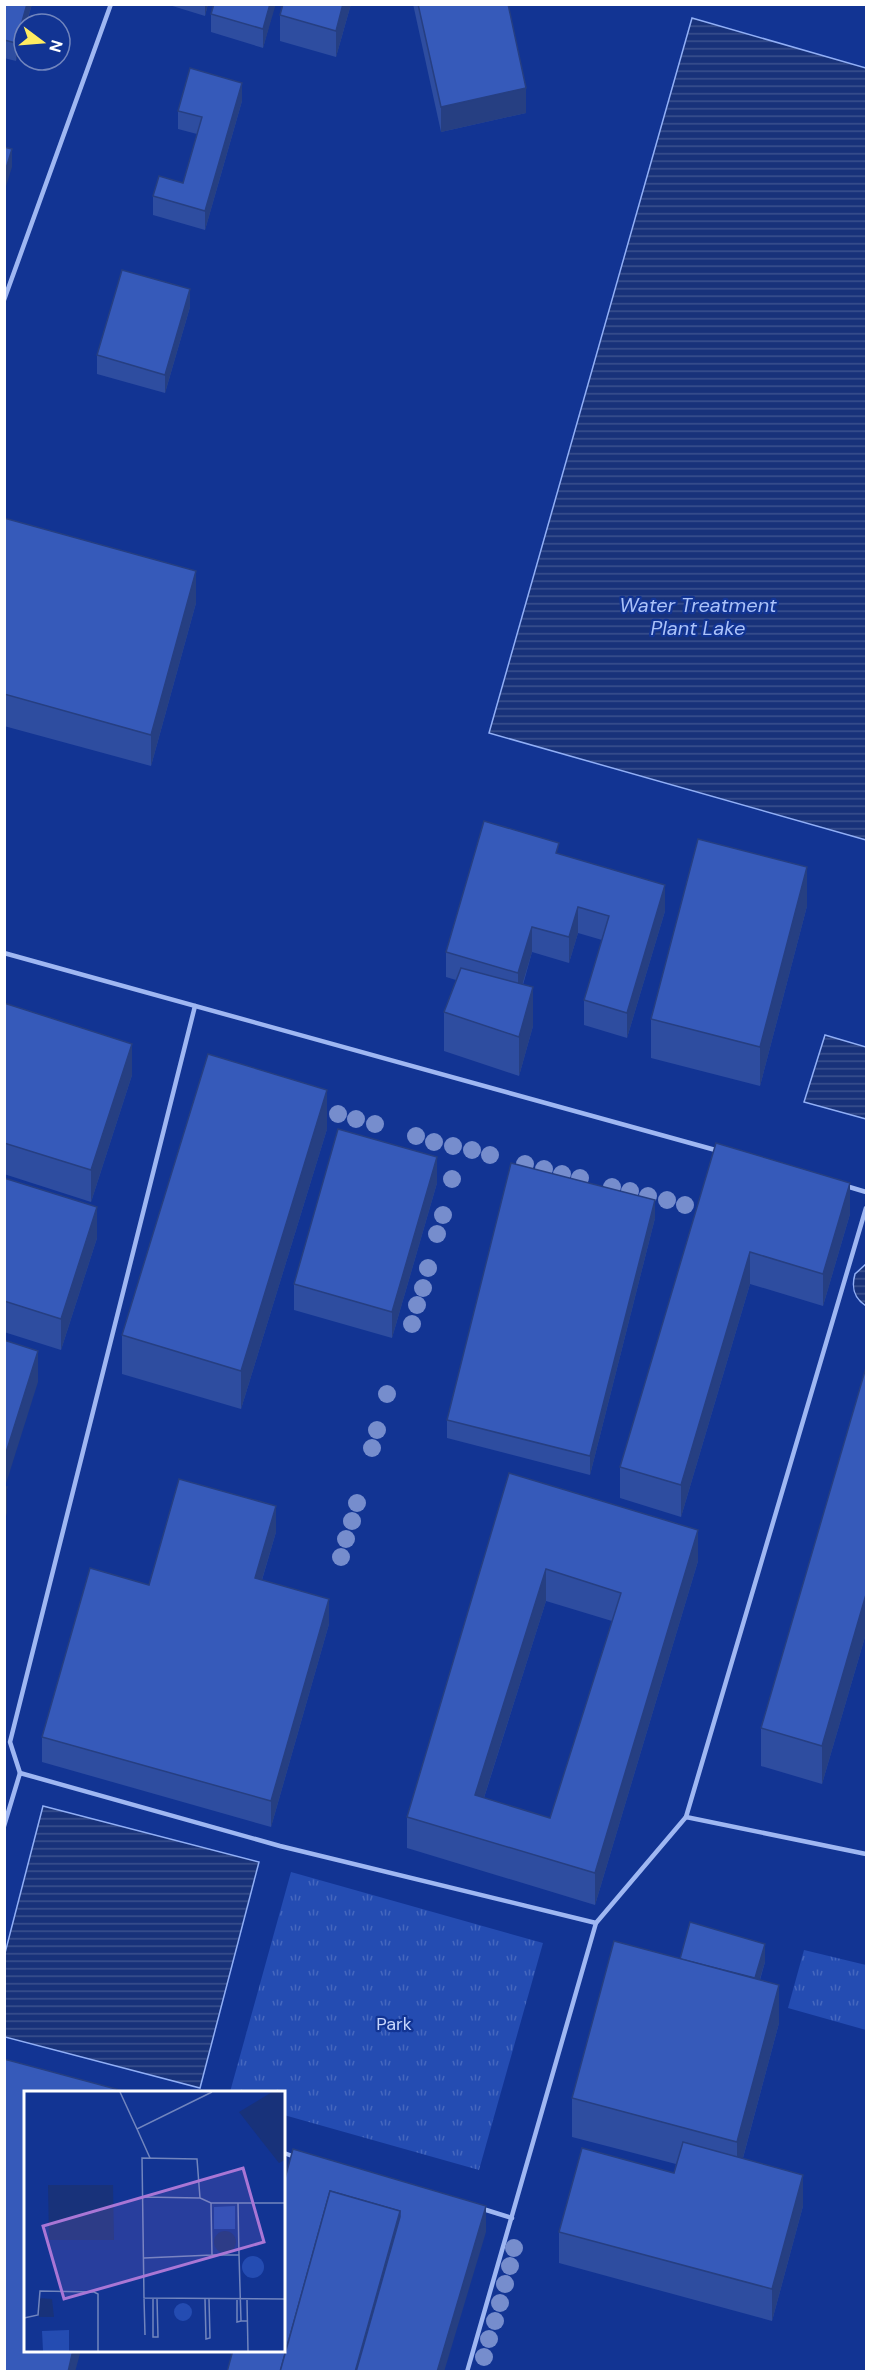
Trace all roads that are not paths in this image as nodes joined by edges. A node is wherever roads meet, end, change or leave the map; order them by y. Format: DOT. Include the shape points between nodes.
graph roads {
  1 [pos="111,4"];
  2 [pos="4,300"];
  3 [pos="4,953"];
  4 [pos="195,1006"];
  5 [pos="731,1154"];
  6 [pos="844,1185"];
  7 [pos="867,1192"];
  8 [pos="867,1208"];
  9 [pos="20,1773"];
  10 [pos="686,1817"];
  11 [pos="4,1827"];
  12 [pos="867,1854"];
  13 [pos="596,1923"];
  14 [pos="285,2153"];
  15 [pos="306,2160"];
  16 [pos="478,2208"];
  17 [pos="512,2217"];
  18 [pos="467,2372"];
  1 -- 2 [label="lane"];
  3 -- 4 [label="lane"];
  4 -- 5 [label="lane"];
  4 -- 9 [label="lane" via="10,1742"];
  6 -- 7 [label="lane"];
  8 -- 10 [label="lane"];
  9 -- 11 [label="lane"];
  9 -- 13 [label="lane" via="280,1846"];
  10 -- 12 [label="lane"];
  10 -- 13 [label="lane"];
  13 -- 17 [label="lane"];
  14 -- 15 [label="lane"];
  16 -- 17 [label="lane"];
  17 -- 18 [label="lane"];
}
